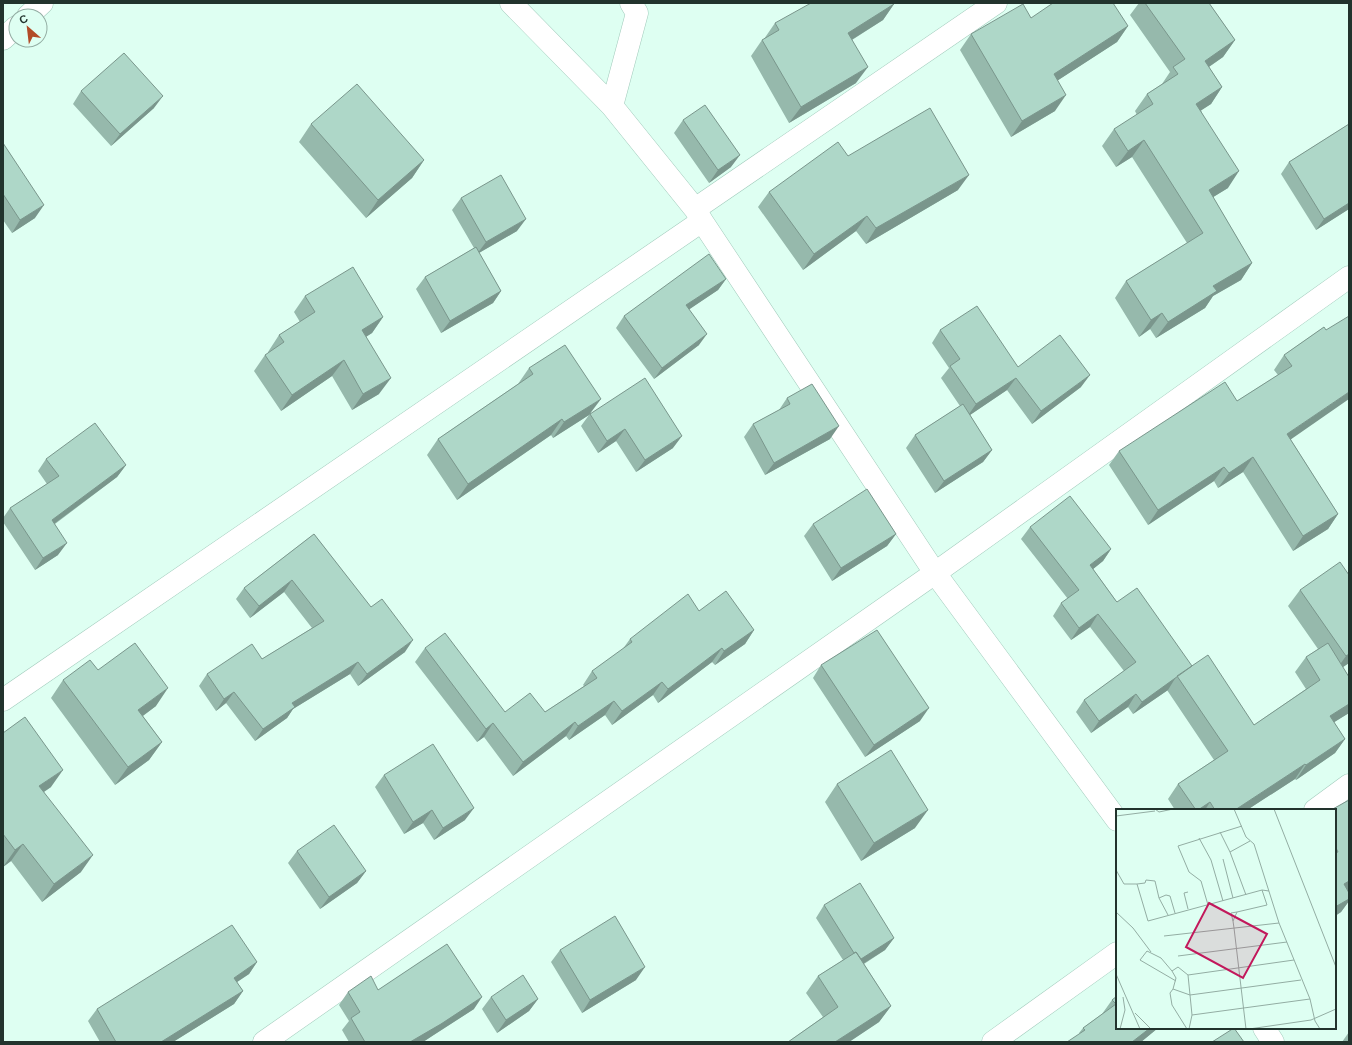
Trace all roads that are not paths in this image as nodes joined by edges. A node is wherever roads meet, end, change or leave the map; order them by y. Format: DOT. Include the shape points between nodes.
graph roads {
  1 [pos="511,3"];
  2 [pos="631,3"];
  3 [pos="996,3"];
  4 [pos="612,106"];
  5 [pos="699,215"];
  6 [pos="1349,277"];
  7 [pos="935,573"];
  8 [pos="3,700"];
  9 [pos="1349,785"];
  10 [pos="1316,809"];
  11 [pos="1116,819"];
  12 [pos="1116,954"];
  13 [pos="1265,1029"];
  14 [pos="264,1042"];
  15 [pos="993,1042"];
  16 [pos="1273,1042"];
  1 -- 4 [label="street"];
  2 -- 4 [label="street" via="638,13"];
  3 -- 5 [label="street"];
  4 -- 5 [label="street"];
  5 -- 7 [label="street"];
  5 -- 8 [label="street"];
  6 -- 7 [label="street"];
  7 -- 11 [label="street"];
  7 -- 14 [label="street"];
  9 -- 10 [label="street"];
  12 -- 15 [label="street"];
  13 -- 16 [label="street"];
}
